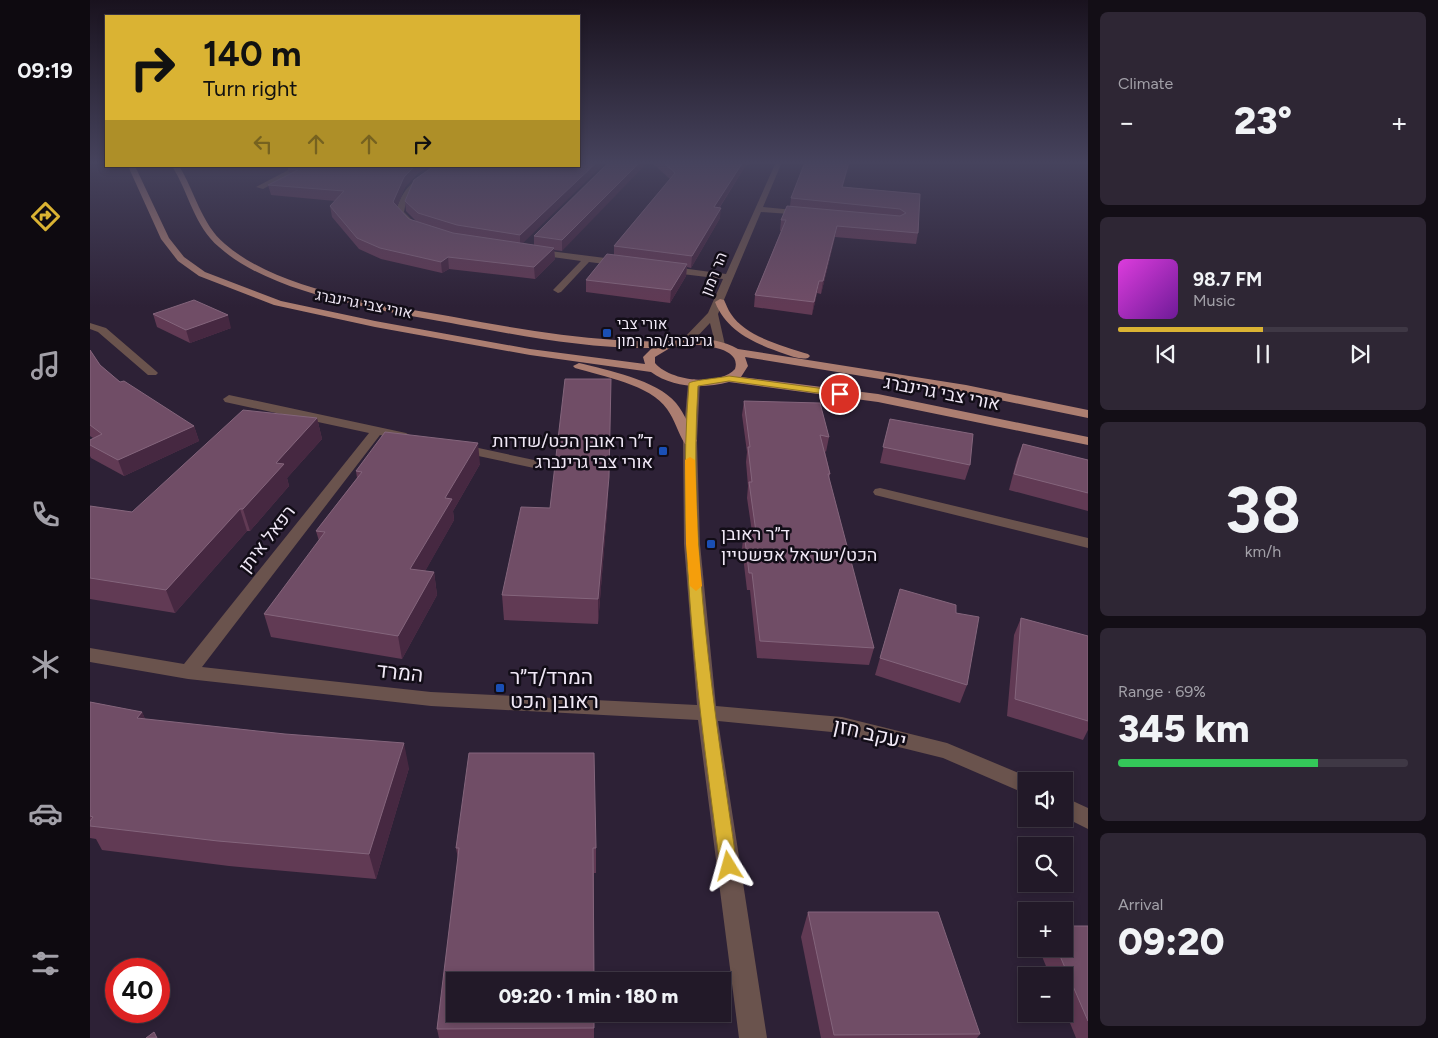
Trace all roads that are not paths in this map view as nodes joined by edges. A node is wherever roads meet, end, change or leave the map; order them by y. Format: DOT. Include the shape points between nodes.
graph roads {
  1 [pos="152,210"];
  2 [pos="197,210"];
  3 [pos="400,210"];
  4 [pos="757,210"];
  5 [pos="774,210"];
  6 [pos="814,214"];
  7 [pos="424,230"];
  8 [pos="523,251"];
  9 [pos="587,259"];
  10 [pos="634,265"];
  11 [pos="653,268"];
  12 [pos="729,277"];
  13 [pos="558,290"];
  14 [pos="720,302"];
  15 [pos="714,314"];
  16 [pos="90,326"];
  17 [pos="688,341"];
  18 [pos="667,344"];
  19 [pos="720,345"];
  20 [pos="530,352"];
  21 [pos="735,352"];
  22 [pos="653,369"];
  23 [pos="841,369"];
  24 [pos="152,373"];
  25 [pos="729,379"];
  26 [pos="694,383"];
  27 [pos="229,399"];
  28 [pos="1088,414"];
  29 [pos="377,431"];
  30 [pos="416,439"];
  31 [pos="690,441"];
  32 [pos="1088,442"];
  33 [pos="446,445"];
  34 [pos="534,464"];
  35 [pos="880,492"];
  36 [pos="1088,543"];
  37 [pos="90,654"];
  38 [pos="188,672"];
  39 [pos="707,714"];
  40 [pos="1018,782"];
  41 [pos="1073,810"];
  42 [pos="1087,817"];
  43 [pos="753,1038"];
  1 -- 20 [label="main road, אורי צבי גרינברג" via="165,239 181,259 202,274 278,303"];
  2 -- 18 [label="main road, אורי צבי גרינברג" via="206,230 224,247 268,274 329,295 494,327 618,344"];
  3 -- 7 [label="street" via="415,227"];
  4 -- 12 [label="street, הר רמון"];
  5 -- 6 [label="street"];
  8 -- 9 [label="street"];
  9 -- 10 [label="street"];
  9 -- 13 [label="street"];
  11 -- 12 [label="street"];
  12 -- 14 [label="street, הר רמון"];
  14 -- 15 [label="street, הר רמון"];
  14 -- 23 [label="main road" via="728,318 740,329"];
  15 -- 17 [label="street, הר רמון"];
  15 -- 19 [label="street, הר רמון"];
  16 -- 24 [label="street" via="102,330"];
  17 -- 18 [label="main road, אורי צבי גרינברג"];
  17 -- 19 [label="main road, אורי צבי גרינברג"];
  18 -- 22 [label="main road" via="651,355"];
  19 -- 21 [label="main road, אורי צבי גרינברג"];
  20 -- 22 [label="main road, אורי צבי גרינברג"];
  20 -- 31 [label="main road" via="650,390 670,403"];
  21 -- 23 [label="main road, אורי צבי גרינברג"];
  21 -- 25 [label="main road" via="743,363"];
  22 -- 26 [label="main road, אורי צבי גרינברג" via="670,378"];
  23 -- 28 [label="main road, אורי צבי גרינברג" via="966,389"];
  25 -- 26 [label="main road, אורי צבי גרינברג"];
  25 -- 32 [label="main road, אורי צבי גרינברג" via="878,398"];
  26 -- 31 [label="street"];
  27 -- 29 [label="street"];
  29 -- 30 [label="street"];
  29 -- 38 [label="street, רפאל איתן"];
  31 -- 39 [label="street" via="692,544"];
  33 -- 34 [label="street"];
  35 -- 36 [label="street"];
  37 -- 38 [label="street, המרד"];
  38 -- 39 [label="street, המרד" via="431,699"];
  39 -- 40 [label="street, יעקב חזן" via="842,725 947,751"];
  39 -- 43 [label="street"];
  41 -- 42 [label="street"];
}
